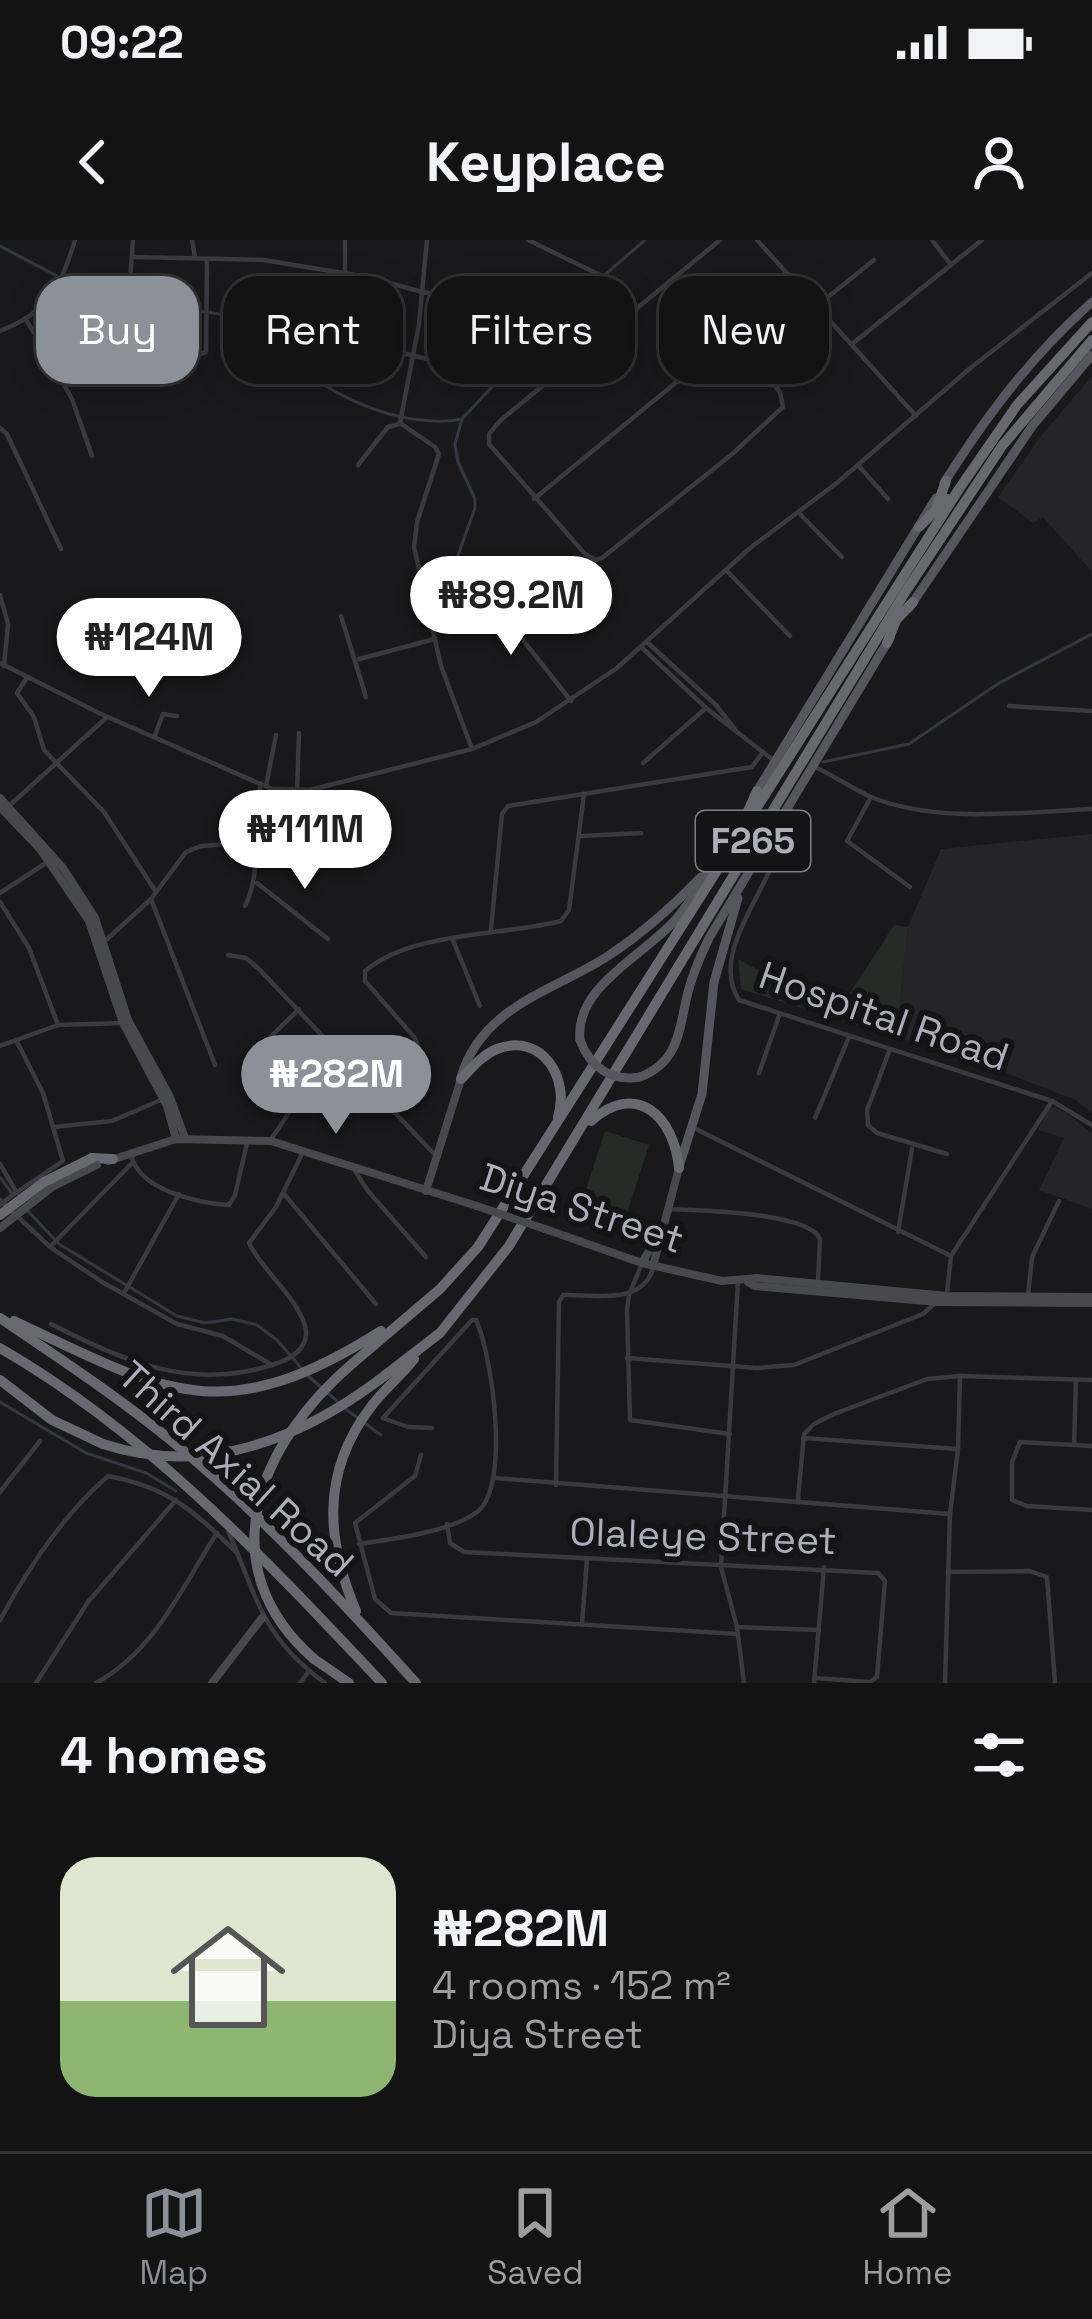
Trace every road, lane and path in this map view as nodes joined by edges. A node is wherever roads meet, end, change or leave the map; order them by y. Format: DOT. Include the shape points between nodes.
graph roads {
  1 [pos="75,240"];
  2 [pos="133,240"];
  3 [pos="192,240"];
  4 [pos="345,240"];
  5 [pos="427,240"];
  6 [pos="528,240"];
  7 [pos="720,240"];
  8 [pos="757,240"];
  9 [pos="932,240"];
  10 [pos="982,240"];
  11 [pos="134,257"];
  12 [pos="195,257"];
  13 [pos="207,259"];
  14 [pos="874,260"];
  15 [pos="951,265"];
  16 [pos="1092,273"];
  17 [pos="345,274"];
  18 [pos="600,275"];
  19 [pos="63,276"];
  20 [pos="131,276"];
  21 [pos="787,276"];
  22 [pos="422,292"];
  23 [pos="427,293"];
  24 [pos="829,296"];
  25 [pos="1092,302"];
  26 [pos="36,311"];
  27 [pos="829,320"];
  28 [pos="27,321"];
  29 [pos="1092,322"];
  30 [pos="0,331"];
  31 [pos="1092,340"];
  32 [pos="852,344"];
  33 [pos="403,353"];
  34 [pos="199,355"];
  35 [pos="1092,355"];
  36 [pos="414,356"];
  37 [pos="427,359"];
  38 [pos="676,384"];
  39 [pos="773,384"];
  40 [pos="916,416"];
  41 [pos="401,417"];
  42 [pos="1,428"];
  43 [pos="92,455"];
  44 [pos="358,465"];
  45 [pos="859,465"];
  46 [pos="946,481"];
  47 [pos="959,489"];
  48 [pos="534,499"];
  49 [pos="888,499"];
  50 [pos="936,509"];
  51 [pos="798,512"];
  52 [pos="925,530"];
  53 [pos="61,549"];
  54 [pos="842,557"];
  55 [pos="726,570"];
  56 [pos="476,589"];
  57 [pos="0,595"];
  58 [pos="909,598"];
  59 [pos="341,616"];
  60 [pos="790,636"];
  61 [pos="435,639"];
  62 [pos="882,641"];
  63 [pos="644,644"];
  64 [pos="4,645"];
  65 [pos="357,659"];
  66 [pos="2,664"];
  67 [pos="26,679"];
  68 [pos="366,697"];
  69 [pos="571,701"];
  70 [pos="712,702"];
  71 [pos="1009,706"];
  72 [pos="706,708"];
  73 [pos="1092,711"];
  74 [pos="177,716"];
  75 [pos="107,717"];
  76 [pos="737,732"];
  77 [pos="299,733"];
  78 [pos="276,735"];
  79 [pos="154,737"];
  80 [pos="472,749"];
  81 [pos="763,752"];
  82 [pos="775,762"];
  83 [pos="56,763"];
  84 [pos="643,763"];
  85 [pos="813,766"];
  86 [pos="263,785"];
  87 [pos="297,791"];
  88 [pos="584,794"];
  89 [pos="761,794"];
  90 [pos="871,797"];
  91 [pos="2,807"];
  92 [pos="1092,808"];
  93 [pos="773,819"];
  94 [pos="641,833"];
  95 [pos="580,836"];
  96 [pos="256,842"];
  97 [pos="762,845"];
  98 [pos="728,847"];
  99 [pos="749,860"];
  100 [pos="49,861"];
  101 [pos="709,869"];
  102 [pos="744,881"];
  103 [pos="255,882"];
  104 [pos="910,887"];
  105 [pos="0,893"];
  106 [pos="154,896"];
  107 [pos="0,902"];
  108 [pos="245,906"];
  109 [pos="491,929"];
  110 [pos="452,938"];
  111 [pos="328,939"];
  112 [pos="105,940"];
  113 [pos="228,956"];
  114 [pos="480,1006"];
  115 [pos="299,1010"];
  116 [pos="779,1016"];
  117 [pos="123,1023"];
  118 [pos="58,1025"];
  119 [pos="849,1036"];
  120 [pos="16,1040"];
  121 [pos="0,1046"];
  122 [pos="890,1049"];
  123 [pos="249,1058"];
  124 [pos="344,1058"];
  125 [pos="215,1065"];
  126 [pos="759,1072"];
  127 [pos="460,1079"];
  128 [pos="378,1095"];
  129 [pos="1052,1101"];
  130 [pos="168,1103"];
  131 [pos="815,1118"];
  132 [pos="175,1119"];
  133 [pos="1092,1125"];
  134 [pos="52,1127"];
  135 [pos="694,1128"];
  136 [pos="180,1138"];
  137 [pos="201,1138"];
  138 [pos="248,1139"];
  139 [pos="271,1142"];
  140 [pos="160,1143"];
  141 [pos="912,1146"];
  142 [pos="304,1149"];
  143 [pos="947,1154"];
  144 [pos="435,1157"];
  145 [pos="538,1157"];
  146 [pos="132,1158"];
  147 [pos="113,1159"];
  148 [pos="95,1162"];
  149 [pos="561,1163"];
  150 [pos="0,1164"];
  151 [pos="352,1166"];
  152 [pos="679,1168"];
  153 [pos="432,1171"];
  154 [pos="422,1189"];
  155 [pos="16,1193"];
  156 [pos="179,1194"];
  157 [pos="284,1194"];
  158 [pos="456,1199"];
  159 [pos="1060,1201"];
  160 [pos="0,1203"];
  161 [pos="667,1209"];
  162 [pos="0,1215"];
  163 [pos="663,1227"];
  164 [pos="0,1228"];
  165 [pos="898,1232"];
  166 [pos="54,1243"];
  167 [pos="659,1246"];
  168 [pos="951,1256"];
  169 [pos="426,1257"];
  170 [pos="642,1263"];
  171 [pos="653,1266"];
  172 [pos="682,1274"];
  173 [pos="742,1281"];
  174 [pos="818,1283"];
  175 [pos="128,1288"];
  176 [pos="628,1295"];
  177 [pos="947,1296"];
  178 [pos="1028,1296"];
  179 [pos="1092,1300"];
  180 [pos="938,1302"];
  181 [pos="376,1304"];
  182 [pos="415,1310"];
  183 [pos="0,1316"];
  184 [pos="51,1324"];
  185 [pos="424,1347"];
  186 [pos="0,1348"];
  187 [pos="627,1358"];
  188 [pos="735,1364"];
  189 [pos="272,1365"];
  190 [pos="960,1376"];
  191 [pos="0,1380"];
  192 [pos="1076,1380"];
  193 [pos="1092,1380"];
  194 [pos="432,1428"];
  195 [pos="730,1434"];
  196 [pos="803,1438"];
  197 [pos="40,1442"];
  198 [pos="1074,1445"];
  199 [pos="1092,1446"];
  200 [pos="958,1449"];
  201 [pos="421,1455"];
  202 [pos="493,1478"];
  203 [pos="556,1486"];
  204 [pos="0,1492"];
  205 [pos="727,1494"];
  206 [pos="176,1500"];
  207 [pos="798,1500"];
  208 [pos="1092,1510"];
  209 [pos="950,1514"];
  210 [pos="220,1515"];
  211 [pos="447,1524"];
  212 [pos="217,1533"];
  213 [pos="359,1544"];
  214 [pos="238,1554"];
  215 [pos="586,1559"];
  216 [pos="824,1567"];
  217 [pos="721,1568"];
  218 [pos="948,1572"];
  219 [pos="262,1618"];
  220 [pos="0,1620"];
  221 [pos="362,1624"];
  222 [pos="582,1624"];
  223 [pos="819,1630"];
  224 [pos="738,1631"];
  225 [pos="312,1665"];
  226 [pos="815,1680"];
  227 [pos="36,1683"];
  228 [pos="96,1683"];
  229 [pos="212,1683"];
  230 [pos="300,1683"];
  231 [pos="326,1683"];
  232 [pos="349,1683"];
  233 [pos="382,1683"];
  234 [pos="416,1683"];
  235 [pos="744,1683"];
  236 [pos="945,1683"];
  237 [pos="1054,1683"];
  1 -- 19 [label="street"];
  2 -- 11 [label="street"];
  3 -- 12 [label="street"];
  4 -- 17 [label="street"];
  5 -- 22 [label="street"];
  6 -- 18 [label="street"];
  7 -- 48 [label="street" via="493,428 489,444"];
  8 -- 21 [label="street"];
  9 -- 15 [label="street"];
  10 -- 15 [label="street"];
  11 -- 12 [label="street"];
  11 -- 20 [label="street"];
  12 -- 13 [label="street"];
  13 -- 17 [label="street"];
  13 -- 34 [label="street" via="206,352"];
  14 -- 24 [label="street"];
  15 -- 32 [label="street"];
  16 -- 40 [label="street"];
  17 -- 22 [label="street"];
  22 -- 23 [label="street"];
  22 -- 36 [label="street"];
  25 -- 46 [label="main road" via="1018,376"];
  26 -- 28 [label="street"];
  27 -- 32 [label="street"];
  28 -- 30 [label="street"];
  28 -- 43 [label="street" via="72,399"];
  29 -- 47 [label="highway, F265" via="1017,405"];
  31 -- 58 [label="highway, F265" via="1002,446"];
  32 -- 40 [label="street"];
  33 -- 36 [label="street"];
  35 -- 58 [label="main road"];
  36 -- 37 [label="street"];
  36 -- 41 [label="street"];
  38 -- 48 [label="street"];
  39 -- 48 [label="street" via="783,407 596,560"];
  40 -- 45 [label="street"];
  41 -- 44 [label="street"];
  41 -- 61 [label="street" via="439,454 414,547"];
  42 -- 53 [label="street"];
  45 -- 49 [label="street"];
  45 -- 51 [label="street"];
  46 -- 50 [label="highway"];
  46 -- 52 [label="main road"];
  47 -- 50 [label="highway"];
  47 -- 52 [label="highway, F265"];
  50 -- 52 [label="highway"];
  51 -- 54 [label="street"];
  51 -- 55 [label="street"];
  52 -- 82 [label="main road"];
  52 -- 89 [label="highway, F265"];
  55 -- 60 [label="street"];
  55 -- 63 [label="street"];
  56 -- 69 [label="street"];
  57 -- 64 [label="street"];
  58 -- 62 [label="highway, F265"];
  58 -- 62 [label="highway"];
  59 -- 65 [label="street"];
  61 -- 65 [label="street"];
  61 -- 80 [label="street"];
  62 -- 85 [label="main road"];
  62 -- 93 [label="highway, F265"];
  63 -- 69 [label="street"];
  63 -- 70 [label="street"];
  63 -- 72 [label="street"];
  64 -- 66 [label="street"];
  65 -- 68 [label="street"];
  66 -- 67 [label="street"];
  67 -- 75 [label="street"];
  67 -- 83 [label="street" via="17,693"];
  69 -- 80 [label="street"];
  70 -- 72 [label="street"];
  70 -- 76 [label="street"];
  71 -- 73 [label="street"];
  72 -- 76 [label="street"];
  72 -- 84 [label="street"];
  74 -- 79 [label="street" via="163,714"];
  75 -- 79 [label="street"];
  75 -- 83 [label="street"];
  76 -- 81 [label="street"];
  77 -- 87 [label="street"];
  78 -- 86 [label="street"];
  79 -- 86 [label="street"];
  80 -- 87 [label="street"];
  81 -- 82 [label="street"];
  81 -- 88 [label="street" via="752,767"];
  82 -- 89 [label="main road"];
  83 -- 91 [label="street"];
  83 -- 106 [label="street" via="104,812"];
  85 -- 90 [label="street"];
  85 -- 93 [label="main road"];
  86 -- 87 [label="street"];
  86 -- 96 [label="street"];
  88 -- 95 [label="street"];
  88 -- 109 [label="street" via="504,809"];
  89 -- 98 [label="highway, F265"];
  89 -- 98 [label="highway"];
  90 -- 92 [label="street" via="959,814"];
  90 -- 104 [label="street" via="847,841"];
  91 -- 100 [label="main road"];
  91 -- 112 [label="main road" via="63,868"];
  93 -- 97 [label="highway"];
  93 -- 99 [label="highway, F265"];
  94 -- 95 [label="street"];
  95 -- 109 [label="street" via="566,916"];
  96 -- 103 [label="street"];
  96 -- 106 [label="street" via="186,852"];
  97 -- 99 [label="highway"];
  97 -- 116 [label="street, Hospital Road" via="772,865 741,930 731,980 742,1003"];
  98 -- 101 [label="main road"];
  98 -- 145 [label="highway, F265"];
  99 -- 102 [label="main road"];
  99 -- 149 [label="highway, F265"];
  100 -- 105 [label="street"];
  100 -- 117 [label="main road" via="89,921"];
  101 -- 102 [label="main road, bridge" via="676,920 593,995 581,1017 580,1040 604,1072 640,1077 665,1062 702,953"];
  101 -- 127 [label="main road" via="618,949 500,1018"];
  102 -- 135 [label="main road" via="714,982"];
  103 -- 108 [label="street"];
  103 -- 111 [label="street"];
  106 -- 112 [label="street"];
  106 -- 125 [label="street"];
  107 -- 118 [label="street" via="29,948"];
  109 -- 110 [label="street"];
  110 -- 114 [label="street"];
  110 -- 128 [label="street" via="387,955 365,970 365,981 420,1052"];
  112 -- 130 [label="main road" via="128,1020"];
  113 -- 115 [label="street" via="246,958"];
  115 -- 123 [label="street"];
  115 -- 124 [label="street"];
  116 -- 119 [label="street, Hospital Road"];
  116 -- 126 [label="street"];
  117 -- 118 [label="street"];
  117 -- 130 [label="main road"];
  118 -- 120 [label="street"];
  119 -- 122 [label="street, Hospital Road"];
  119 -- 131 [label="street"];
  120 -- 121 [label="street"];
  120 -- 134 [label="street"];
  122 -- 129 [label="street, Hospital Road"];
  122 -- 141 [label="street" via="866,1117 877,1133"];
  124 -- 128 [label="street"];
  124 -- 139 [label="street" via="294,1106"];
  127 -- 144 [label="main road"];
  127 -- 145 [label="highway" via="499,1048 543,1055 562,1099"];
  128 -- 144 [label="street"];
  129 -- 133 [label="street, Hospital Road"];
  129 -- 168 [label="street"];
  130 -- 132 [label="main road"];
  130 -- 134 [label="street" via="112,1121"];
  132 -- 136 [label="main road"];
  132 -- 137 [label="main road"];
  132 -- 140 [label="main road"];
  134 -- 155 [label="street" via="62,1163"];
  135 -- 152 [label="main road"];
  135 -- 165 [label="street"];
  136 -- 137 [label="main road, Diya Street"];
  136 -- 140 [label="main road, Diya Street"];
  137 -- 138 [label="main road, Diya Street"];
  138 -- 139 [label="main road, Diya Street"];
  138 -- 156 [label="street" via="229,1205"];
  139 -- 142 [label="main road, Diya Street"];
  140 -- 146 [label="main road, Diya Street"];
  141 -- 143 [label="street"];
  141 -- 165 [label="street"];
  142 -- 151 [label="main road, Diya Street"];
  142 -- 157 [label="street"];
  144 -- 153 [label="main road"];
  144 -- 154 [label="main road"];
  145 -- 182 [label="highway, F265" via="478,1247"];
  146 -- 147 [label="main road, Diya Street"];
  146 -- 156 [label="street" via="139,1172"];
  146 -- 166 [label="street"];
  147 -- 148 [label="highway"];
  148 -- 162 [label="highway, bridge" via="44,1182"];
  148 -- 164 [label="main road, bridge"];
  149 -- 152 [label="highway" via="593,1118 624,1103 662,1118"];
  149 -- 185 [label="highway, F265" via="477,1290"];
  150 -- 155 [label="street"];
  151 -- 154 [label="main road, Diya Street"];
  151 -- 169 [label="street"];
  152 -- 161 [label="main road"];
  153 -- 154 [label="main road"];
  153 -- 158 [label="main road"];
  154 -- 158 [label="main road, Diya Street"];
  155 -- 160 [label="street, bridge"];
  156 -- 175 [label="street"];
  157 -- 181 [label="street"];
  157 -- 189 [label="street" via="249,1244 300,1306 305,1328 294,1355"];
  158 -- 170 [label="main road, Diya Street, bridge"];
  159 -- 178 [label="street" via="1032,1257"];
  160 -- 166 [label="street"];
  161 -- 163 [label="main road"];
  161 -- 174 [label="street" via="809,1225 820,1239"];
  163 -- 167 [label="main road"];
  163 -- 170 [label="main road"];
  165 -- 168 [label="street"];
  166 -- 175 [label="street"];
  167 -- 171 [label="main road"];
  167 -- 172 [label="main road"];
  168 -- 177 [label="street"];
  170 -- 171 [label="main road, Diya Street"];
  170 -- 176 [label="street"];
  171 -- 172 [label="main road, Diya Street"];
  171 -- 176 [label="street"];
  172 -- 173 [label="main road, Diya Street"];
  173 -- 174 [label="main road, Diya Street"];
  173 -- 180 [label="main road, Diya Street"];
  173 -- 188 [label="street"];
  174 -- 177 [label="main road, Diya Street"];
  175 -- 189 [label="street" via="177,1324 223,1336"];
  176 -- 187 [label="street"];
  176 -- 203 [label="street" via="563,1295 559,1302"];
  177 -- 178 [label="main road, Diya Street"];
  178 -- 179 [label="main road, Diya Street"];
  179 -- 180 [label="main road, Diya Street"];
  180 -- 188 [label="street" via="794,1365"];
  182 -- 183 [label="highway, F265" via="294,1376 206,1392 138,1379"];
  182 -- 225 [label="highway, bridge" via="295,1423 256,1511 264,1596"];
  183 -- 221 [label="highway, Third Axial Road" via="174,1443"];
  184 -- 189 [label="street" via="170,1373 211,1376"];
  185 -- 191 [label="highway, F265, bridge" via="291,1434 223,1454 165,1458 103,1444 52,1420"];
  185 -- 221 [label="highway" via="369,1408 346,1450 333,1508 334,1544"];
  186 -- 210 [label="highway, Third Axial Road" via="112,1422"];
  187 -- 188 [label="street"];
  187 -- 195 [label="street" via="630,1420"];
  188 -- 195 [label="street"];
  190 -- 192 [label="street"];
  190 -- 196 [label="street" via="927,1379 834,1414"];
  190 -- 200 [label="street"];
  192 -- 193 [label="street"];
  192 -- 198 [label="street"];
  194 -- 202 [label="street" via="383,1418 476,1320 495,1401"];
  195 -- 205 [label="street"];
  196 -- 200 [label="street"];
  196 -- 207 [label="street"];
  197 -- 204 [label="street"];
  198 -- 199 [label="street"];
  198 -- 208 [label="street" via="1020,1442 1012,1500"];
  200 -- 209 [label="street"];
  201 -- 213 [label="street" via="415,1476 357,1519"];
  202 -- 203 [label="street"];
  202 -- 211 [label="street" via="482,1509"];
  203 -- 205 [label="street"];
  205 -- 207 [label="street"];
  205 -- 217 [label="street"];
  206 -- 212 [label="street"];
  206 -- 220 [label="street" via="141,1481 108,1476 32,1565"];
  206 -- 227 [label="street" via="88,1602"];
  207 -- 209 [label="street"];
  209 -- 218 [label="street"];
  210 -- 214 [label="street"];
  210 -- 233 [label="highway, Third Axial Road"];
  211 -- 213 [label="street"];
  211 -- 215 [label="street, Olaleye Street" via="450,1543 464,1552"];
  212 -- 214 [label="street"];
  212 -- 228 [label="street" via="158,1630"];
  213 -- 222 [label="street" via="375,1598 392,1613"];
  214 -- 219 [label="street"];
  215 -- 217 [label="street, Olaleye Street"];
  215 -- 222 [label="street"];
  216 -- 217 [label="street, Olaleye Street"];
  216 -- 223 [label="street"];
  216 -- 226 [label="street, Olaleye Street" via="868,1570 885,1581 880,1670 870,1682"];
  217 -- 224 [label="street"];
  218 -- 236 [label="street"];
  218 -- 237 [label="street" via="1030,1570 1047,1577"];
  219 -- 225 [label="street" via="285,1649"];
  219 -- 229 [label="main road"];
  221 -- 234 [label="highway, Third Axial Road"];
  222 -- 224 [label="street"];
  223 -- 224 [label="street"];
  223 -- 226 [label="street"];
  224 -- 235 [label="street"];
  225 -- 230 [label="street"];
  225 -- 231 [label="street"];
  225 -- 232 [label="highway"];
}
